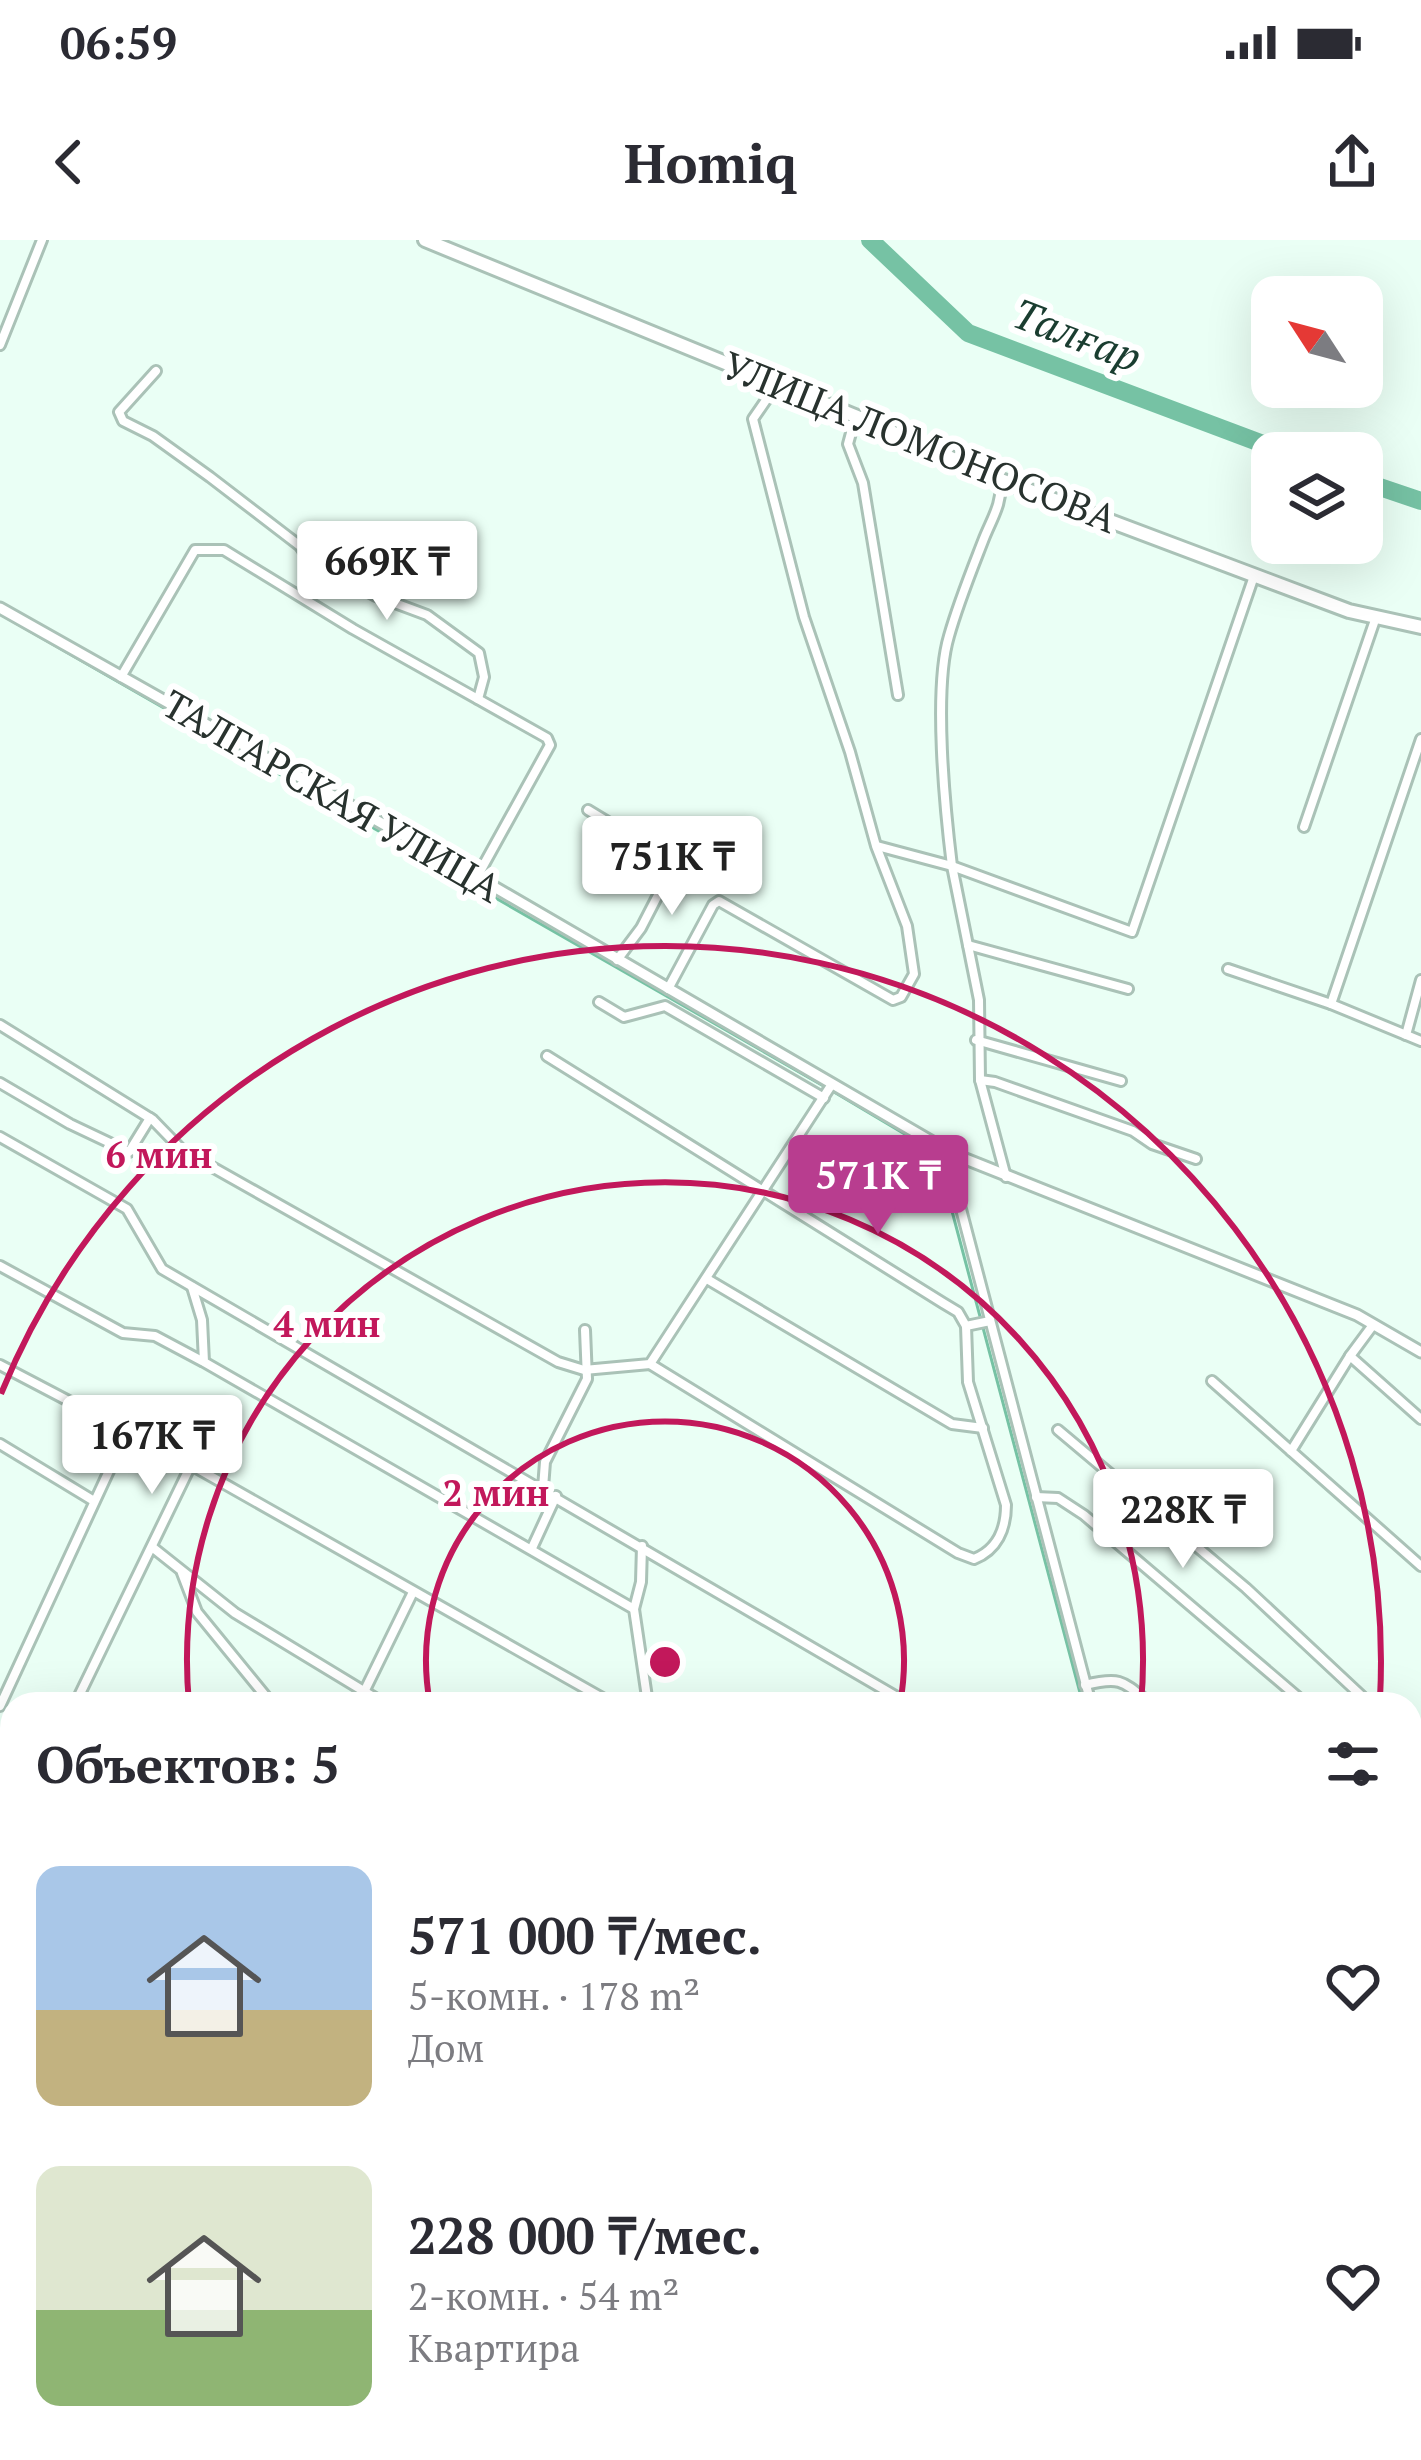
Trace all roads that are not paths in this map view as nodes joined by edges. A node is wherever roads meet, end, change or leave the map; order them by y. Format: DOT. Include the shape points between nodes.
graph roads {
  1 [pos="42,240"];
  2 [pos="425,240"];
  3 [pos="0,345"];
  4 [pos="156,371"];
  5 [pos="777,384"];
  6 [pos="855,416"];
  7 [pos="1001,480"];
  8 [pos="1254,576"];
  9 [pos="0,608"];
  10 [pos="1376,617"];
  11 [pos="1421,627"];
  12 [pos="121,677"];
  13 [pos="898,695"];
  14 [pos="478,699"];
  15 [pos="1421,739"];
  16 [pos="588,810"];
  17 [pos="1304,827"];
  18 [pos="876,846"];
  19 [pos="952,866"];
  20 [pos="477,878"];
  21 [pos="968,945"];
  22 [pos="616,961"];
  23 [pos="1228,969"];
  24 [pos="1421,980"];
  25 [pos="1128,989"];
  26 [pos="668,990"];
  27 [pos="599,1002"];
  28 [pos="1331,1004"];
  29 [pos="0,1025"];
  30 [pos="1406,1035"];
  31 [pos="976,1040"];
  32 [pos="1421,1041"];
  33 [pos="547,1056"];
  34 [pos="980,1080"];
  35 [pos="1121,1081"];
  36 [pos="0,1083"];
  37 [pos="828,1090"];
  38 [pos="150,1118"];
  39 [pos="0,1137"];
  40 [pos="953,1154"];
  41 [pos="1196,1159"];
  42 [pos="1007,1178"];
  43 [pos="764,1193"];
  44 [pos="0,1266"];
  45 [pos="707,1279"];
  46 [pos="191,1285"];
  47 [pos="986,1322"];
  48 [pos="1373,1324"];
  49 [pos="966,1326"];
  50 [pos="585,1330"];
  51 [pos="1421,1352"];
  52 [pos="1350,1355"];
  53 [pos="204,1362"];
  54 [pos="0,1364"];
  55 [pos="650,1364"];
  56 [pos="584,1370"];
  57 [pos="1211,1381"];
  58 [pos="1421,1419"];
  59 [pos="984,1428"];
  60 [pos="1058,1430"];
  61 [pos="127,1432"];
  62 [pos="0,1444"];
  63 [pos="1291,1451"];
  64 [pos="191,1465"];
  65 [pos="544,1490"];
  66 [pos="556,1496"];
  67 [pos="1036,1497"];
  68 [pos="94,1501"];
  69 [pos="642,1546"];
  70 [pos="152,1547"];
  71 [pos="532,1548"];
  72 [pos="1421,1566"];
  73 [pos="182,1573"];
  74 [pos="413,1592"];
  75 [pos="634,1609"];
  76 [pos="1085,1685"];
  77 [pos="6,1692"];
  78 [pos="81,1692"];
  79 [pos="262,1692"];
  80 [pos="362,1692"];
  81 [pos="364,1692"];
  82 [pos="592,1692"];
  83 [pos="646,1692"];
  84 [pos="889,1692"];
  85 [pos="1087,1692"];
  86 [pos="1136,1692"];
  87 [pos="1292,1692"];
  88 [pos="1360,1692"];
  1 -- 3 [label="street"];
  2 -- 5 [label="main road, УЛИЦА ЛОМОНОСОВА"];
  4 -- 14 [label="street" via="119,412 123,422 210,477 311,562 428,615 479,652"];
  5 -- 6 [label="main road, УЛИЦА ЛОМОНОСОВА"];
  5 -- 18 [label="street" via="753,419"];
  6 -- 7 [label="main road, УЛИЦА ЛОМОНОСОВА"];
  6 -- 13 [label="street" via="848,444 863,483"];
  7 -- 8 [label="main road, УЛИЦА ЛОМОНОСОВА"];
  7 -- 19 [label="street" via="1002,502 947,641"];
  8 -- 10 [label="main road, УЛИЦА ЛОМОНОСОВА"];
  8 -- 19 [label="street" via="1132,932"];
  9 -- 12 [label="street, ТАЛГАРСКАЯ УЛИЦА"];
  10 -- 11 [label="main road, УЛИЦА ЛОМОНОСОВА"];
  10 -- 17 [label="street"];
  12 -- 14 [label="street" via="195,550 224,550"];
  12 -- 20 [label="street, ТАЛГАРСКАЯ УЛИЦА"];
  14 -- 20 [label="street" via="550,745"];
  15 -- 28 [label="street"];
  16 -- 22 [label="street" via="674,866"];
  18 -- 19 [label="street"];
  18 -- 26 [label="street" via="914,957 898,1000 719,901"];
  19 -- 21 [label="street"];
  20 -- 22 [label="street, ТАЛГАРСКАЯ УЛИЦА"];
  21 -- 25 [label="street"];
  21 -- 31 [label="street" via="979,1000"];
  22 -- 26 [label="street, ТАЛГАРСКАЯ УЛИЦА"];
  23 -- 28 [label="street"];
  24 -- 30 [label="street"];
  26 -- 37 [label="street, ТАЛГАРСКАЯ УЛИЦА"];
  27 -- 37 [label="street" via="624,1017 665,1006"];
  28 -- 30 [label="street"];
  29 -- 38 [label="street"];
  30 -- 32 [label="street"];
  31 -- 34 [label="street"];
  31 -- 35 [label="street"];
  33 -- 43 [label="street"];
  34 -- 41 [label="street"];
  34 -- 42 [label="street"];
  36 -- 38 [label="street" via="129,1152"];
  37 -- 40 [label="street, ТАЛГАРСКАЯ УЛИЦА"];
  37 -- 43 [label="street"];
  38 -- 56 [label="street" via="182,1150"];
  39 -- 46 [label="street" via="127,1209 162,1269"];
  40 -- 42 [label="street, ТАЛГАРСКАЯ УЛИЦА"];
  40 -- 47 [label="street"];
  42 -- 48 [label="street, ТАЛГАРСКАЯ УЛИЦА"];
  43 -- 45 [label="street"];
  43 -- 49 [label="street" via="958,1312"];
  44 -- 53 [label="street" via="123,1333 155,1336"];
  45 -- 55 [label="street"];
  45 -- 59 [label="street" via="952,1424"];
  46 -- 53 [label="street"];
  46 -- 65 [label="street"];
  47 -- 49 [label="street"];
  47 -- 67 [label="street"];
  48 -- 51 [label="street, ТАЛГАРСКАЯ УЛИЦА"];
  48 -- 52 [label="street"];
  49 -- 59 [label="street" via="968,1382"];
  50 -- 56 [label="street"];
  52 -- 58 [label="street"];
  52 -- 63 [label="street"];
  53 -- 71 [label="street"];
  54 -- 61 [label="street"];
  55 -- 56 [label="street"];
  55 -- 59 [label="street" via="974,1558 988,1553 1006,1522"];
  56 -- 65 [label="street" via="587,1379 545,1462"];
  57 -- 63 [label="street"];
  60 -- 88 [label="street"];
  61 -- 64 [label="street"];
  61 -- 68 [label="street"];
  62 -- 68 [label="street"];
  63 -- 72 [label="street"];
  64 -- 70 [label="street"];
  64 -- 74 [label="street"];
  65 -- 66 [label="street"];
  66 -- 69 [label="street"];
  66 -- 71 [label="street"];
  67 -- 76 [label="street"];
  67 -- 87 [label="street" via="1058,1498 1084,1515"];
  68 -- 77 [label="street"];
  69 -- 75 [label="street"];
  69 -- 84 [label="street"];
  70 -- 73 [label="street"];
  70 -- 78 [label="street"];
  71 -- 75 [label="street"];
  73 -- 79 [label="street" via="197,1612"];
  73 -- 80 [label="street"];
  74 -- 81 [label="street"];
  74 -- 82 [label="street"];
  75 -- 83 [label="street"];
  76 -- 85 [label="street"];
  76 -- 86 [label="street" via="1112,1678"];
}
